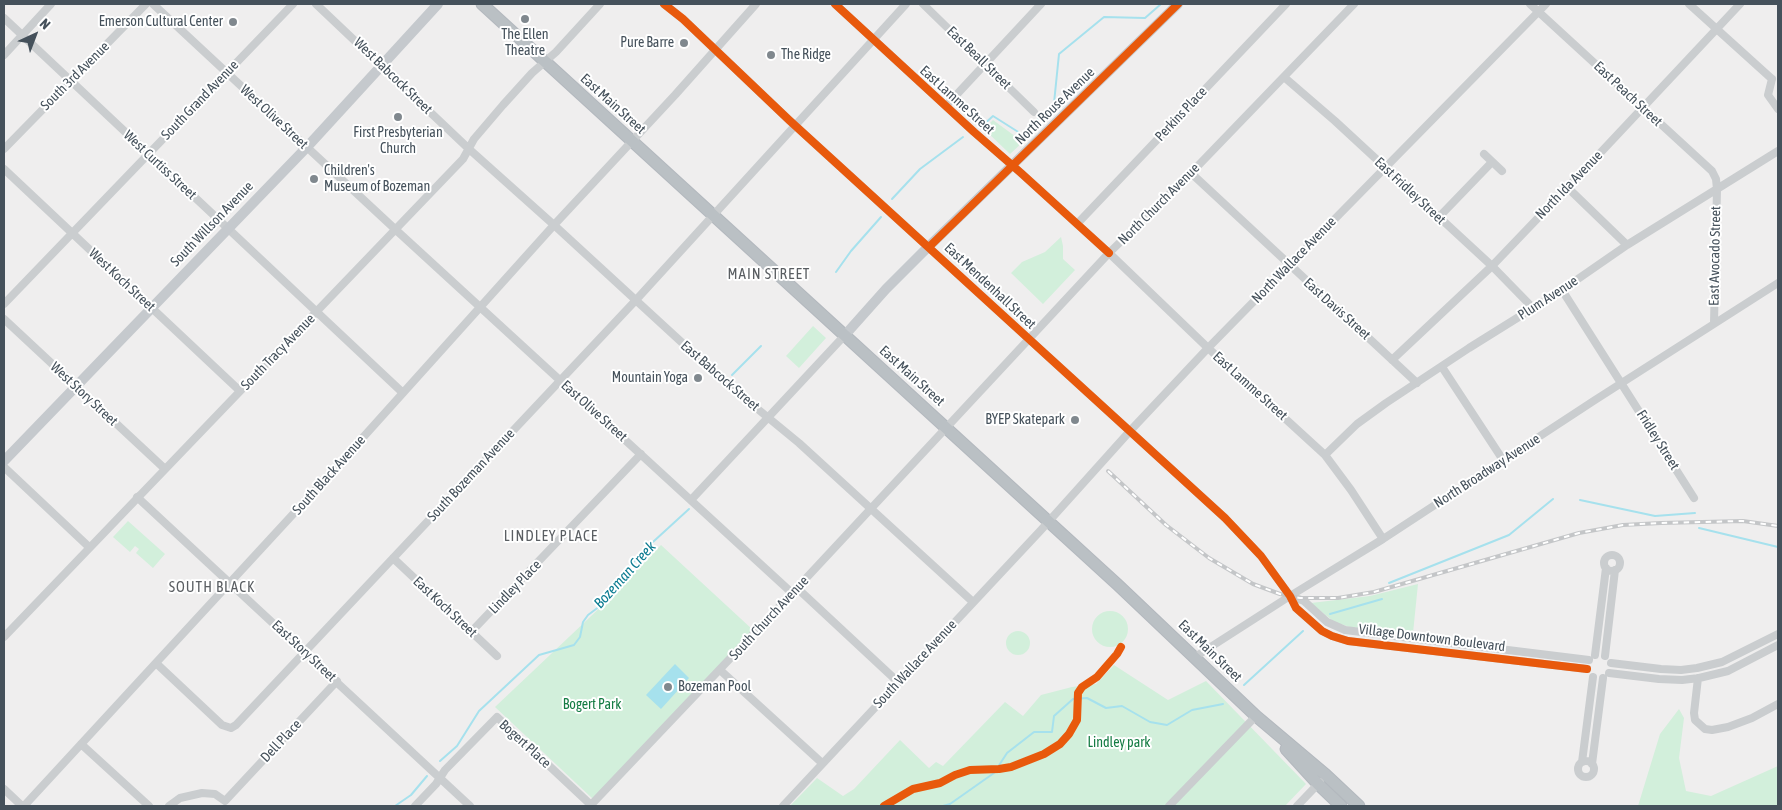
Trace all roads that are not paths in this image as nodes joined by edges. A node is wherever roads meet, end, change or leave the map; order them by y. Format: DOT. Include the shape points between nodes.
graph roads {
  1 [pos="51,4"];
  2 [pos="146,4"];
  3 [pos="153,4"];
  4 [pos="293,4"];
  5 [pos="316,4"];
  6 [pos="438,4"];
  7 [pos="482,4"];
  8 [pos="600,4"];
  9 [pos="664,4"];
  10 [pos="756,4"];
  11 [pos="835,4"];
  12 [pos="906,4"];
  13 [pos="923,4"];
  14 [pos="1041,4"];
  15 [pos="1178,4"];
  16 [pos="1286,4"];
  17 [pos="1354,4"];
  18 [pos="1530,4"];
  19 [pos="1546,4"];
  20 [pos="1688,4"];
  21 [pos="1740,4"];
  22 [pos="1539,11"];
  23 [pos="4,18"];
  24 [pos="1716,29"];
  25 [pos="22,35"];
  26 [pos="873,40"];
  27 [pos="714,50"];
  28 [pos="4,55"];
  29 [pos="545,62"];
  30 [pos="985,64"];
  31 [pos="382,66"];
  32 [pos="226,72"];
  33 [pos="1284,77"];
  34 [pos="1775,78"];
  35 [pos="71,81"];
  36 [pos="946,106"];
  37 [pos="1643,107"];
  38 [pos="1778,109"];
  39 [pos="1034,112"];
  40 [pos="795,126"];
  41 [pos="632,142"];
  42 [pos="307,147"];
  43 [pos="4,149"];
  44 [pos="469,149"];
  45 [pos="1778,151"];
  46 [pos="149,154"];
  47 [pos="1484,154"];
  48 [pos="1492,162"];
  49 [pos="1012,165"];
  50 [pos="1385,168"];
  51 [pos="4,169"];
  52 [pos="1502,171"];
  53 [pos="1191,173"];
  54 [pos="1567,187"];
  55 [pos="1717,189"];
  56 [pos="713,216"];
  57 [pos="1439,217"];
  58 [pos="1077,224"];
  59 [pos="554,225"];
  60 [pos="228,228"];
  61 [pos="396,230"];
  62 [pos="71,232"];
  63 [pos="1627,246"];
  64 [pos="929,247"];
  65 [pos="1109,253"];
  66 [pos="1289,266"];
  67 [pos="1492,266"];
  68 [pos="1778,283"];
  69 [pos="1562,290"];
  70 [pos="636,300"];
  71 [pos="4,304"];
  72 [pos="151,307"];
  73 [pos="480,307"];
  74 [pos="1533,308"];
  75 [pos="317,312"];
  76 [pos="4,319"];
  77 [pos="1714,323"];
  78 [pos="844,335"];
  79 [pos="1028,338"];
  80 [pos="1208,348"];
  81 [pos="1392,360"];
  82 [pos="1442,366"];
  83 [pos="560,380"];
  84 [pos="1417,383"];
  85 [pos="1621,383"];
  86 [pos="76,387"];
  87 [pos="240,391"];
  88 [pos="403,393"];
  89 [pos="767,417"];
  90 [pos="946,428"];
  91 [pos="1130,431"];
  92 [pos="641,454"];
  93 [pos="1325,455"];
  94 [pos="1503,460"];
  95 [pos="4,461"];
  96 [pos="4,468"];
  97 [pos="165,470"];
  98 [pos="137,497"];
  99 [pos="1694,498"];
  100 [pos="691,500"];
  101 [pos="871,508"];
  102 [pos="1048,522"];
  103 [pos="1384,539"];
  104 [pos="89,547"];
  105 [pos="393,558"];
  106 [pos="1606,568"];
  107 [pos="1615,570"];
  108 [pos="230,583"];
  109 [pos="795,590"];
  110 [pos="1290,596"];
  111 [pos="973,602"];
  112 [pos="471,632"];
  113 [pos="1778,634"];
  114 [pos="4,637"];
  115 [pos="1778,645"];
  116 [pos="305,651"];
  117 [pos="497,656"];
  118 [pos="1604,656"];
  119 [pos="1195,657"];
  120 [pos="1592,658"];
  121 [pos="1611,663"];
  122 [pos="156,664"];
  123 [pos="1588,669"];
  124 [pos="720,670"];
  125 [pos="1610,673"];
  126 [pos="1593,677"];
  127 [pos="1603,678"];
  128 [pos="1698,678"];
  129 [pos="337,681"];
  130 [pos="898,682"];
  131 [pos="1778,704"];
  132 [pos="1256,716"];
  133 [pos="82,744"];
  134 [pos="1582,762"];
  135 [pos="822,763"];
  136 [pos="1592,764"];
  137 [pos="1326,775"];
  138 [pos="440,777"];
  139 [pos="1318,784"];
  140 [pos="4,789"];
  141 [pos="23,806"];
  142 [pos="149,806"];
  143 [pos="169,806"];
  144 [pos="415,806"];
  145 [pos="470,806"];
  146 [pos="591,806"];
  147 [pos="783,806"];
  148 [pos="1169,806"];
  149 [pos="1297,806"];
  150 [pos="1341,806"];
  151 [pos="1360,806"];
  1 -- 25 [label="street"];
  2 -- 35 [label="street, South 3rd Avenue"];
  3 -- 32 [label="street, West Olive Street"];
  4 -- 32 [label="street, South Grand Avenue"];
  5 -- 31 [label="street, West Babcock Street"];
  6 -- 31 [label="main road, South Willson Avenue"];
  7 -- 29 [label="highway, East Main Street"];
  8 -- 29 [label="street, South Tracy Avenue"];
  9 -- 27 [label="street, East Mendenhall Street"];
  10 -- 27 [label="street, South Black Avenue"];
  11 -- 26 [label="street, East Lamme Street"];
  12 -- 26 [label="street, South Bozeman Avenue"];
  13 -- 30 [label="street, East Beall Street"];
  14 -- 30 [label="street"];
  15 -- 49 [label="main road, North Rouse Avenue"];
  16 -- 58 [label="street, Perkins Place"];
  17 -- 33 [label="street, North Church Avenue"];
  18 -- 22 [label="street, East Peach Street"];
  19 -- 22 [label="street, North Wallace Avenue"];
  20 -- 24 [label="street"];
  21 -- 24 [label="street, North Ida Avenue"];
  22 -- 37 [label="street, East Peach Street"];
  22 -- 50 [label="street, North Wallace Avenue"];
  23 -- 25 [label="street, West Curtiss Street"];
  24 -- 34 [label="street"];
  24 -- 37 [label="street, North Ida Avenue"];
  25 -- 28 [label="street"];
  25 -- 35 [label="street, West Curtiss Street"];
  26 -- 36 [label="street, East Lamme Street"];
  26 -- 40 [label="street, South Bozeman Avenue"];
  27 -- 40 [label="street, East Mendenhall Street"];
  27 -- 41 [label="street, South Black Avenue"];
  29 -- 41 [label="highway, East Main Street"];
  29 -- 44 [label="street, South Tracy Avenue" via="503,105"];
  30 -- 36 [label="street"];
  30 -- 39 [label="street, East Beall Street"];
  31 -- 42 [label="main road, South Willson Avenue"];
  31 -- 44 [label="street, West Babcock Street"];
  32 -- 42 [label="street, West Olive Street"];
  32 -- 46 [label="street, South Grand Avenue"];
  33 -- 50 [label="street, East Fridley Street"];
  33 -- 53 [label="street, North Church Avenue"];
  34 -- 38 [label="street" via="1768,95"];
  35 -- 43 [label="street, South 3rd Avenue"];
  35 -- 46 [label="street, West Curtiss Street"];
  36 -- 49 [label="street, East Lamme Street"];
  37 -- 54 [label="street, North Ida Avenue"];
  37 -- 55 [label="street, East Peach Street" via="1712,171"];
  40 -- 56 [label="street, South Bozeman Avenue"];
  40 -- 64 [label="street, East Mendenhall Street"];
  41 -- 56 [label="highway, East Main Street"];
  41 -- 59 [label="street, South Black Avenue"];
  42 -- 60 [label="main road, South Willson Avenue"];
  42 -- 61 [label="street, West Olive Street"];
  44 -- 59 [label="street, East Babcock Street"];
  44 -- 61 [label="street, South Tracy Avenue"];
  45 -- 55 [label="street, Plum Avenue"];
  46 -- 60 [label="street, West Curtiss Street"];
  46 -- 62 [label="street, South Grand Avenue"];
  47 -- 48 [label="street"];
  48 -- 52 [label="street"];
  48 -- 57 [label="street"];
  49 -- 58 [label="street, East Lamme Street"];
  49 -- 64 [label="main road, North Rouse Avenue"];
  50 -- 57 [label="street, East Fridley Street"];
  50 -- 66 [label="street, North Wallace Avenue"];
  51 -- 62 [label="street, West Koch Street"];
  53 -- 65 [label="street, North Church Avenue"];
  53 -- 66 [label="street, East Davis Street"];
  54 -- 63 [label="street"];
  54 -- 67 [label="street, North Ida Avenue"];
  55 -- 63 [label="street, Plum Avenue"];
  55 -- 77 [label="street, East Avocado Street"];
  56 -- 70 [label="street, South Bozeman Avenue"];
  56 -- 78 [label="highway, East Main Street"];
  57 -- 67 [label="street, East Fridley Street"];
  58 -- 65 [label="street, East Lamme Street"];
  59 -- 70 [label="street, East Babcock Street"];
  59 -- 73 [label="street, South Black Avenue"];
  60 -- 72 [label="main road, South Willson Avenue"];
  60 -- 75 [label="street, West Curtiss Street"];
  61 -- 73 [label="street, East Olive Street"];
  61 -- 75 [label="street, South Tracy Avenue"];
  62 -- 71 [label="street, South Grand Avenue"];
  62 -- 72 [label="street, West Koch Street"];
  63 -- 69 [label="street, Plum Avenue"];
  64 -- 78 [label="main road, North Rouse Avenue"];
  64 -- 79 [label="street, East Mendenhall Street"];
  65 -- 79 [label="street, North Church Avenue"];
  65 -- 80 [label="street, East Lamme Street"];
  66 -- 80 [label="street, North Wallace Avenue"];
  66 -- 81 [label="street, East Davis Street"];
  67 -- 74 [label="street, East Fridley Street"];
  67 -- 81 [label="street, North Ida Avenue"];
  68 -- 77 [label="street, North Broadway Avenue"];
  69 -- 74 [label="street, Plum Avenue"];
  69 -- 85 [label="street"];
  70 -- 83 [label="street, South Bozeman Avenue"];
  70 -- 89 [label="street, East Babcock Street"];
  72 -- 86 [label="main road, South Willson Avenue"];
  72 -- 87 [label="street, West Koch Street"];
  73 -- 83 [label="street, East Olive Street"];
  73 -- 88 [label="street, South Black Avenue"];
  74 -- 82 [label="street, Plum Avenue"];
  75 -- 87 [label="street, South Tracy Avenue"];
  75 -- 88 [label="street, West Curtiss Street"];
  76 -- 86 [label="street, West Story Street"];
  77 -- 85 [label="street, North Broadway Avenue"];
  78 -- 89 [label="street"];
  78 -- 90 [label="highway, East Main Street"];
  79 -- 90 [label="street, North Church Avenue"];
  79 -- 91 [label="street, East Mendenhall Street"];
  80 -- 91 [label="street, North Wallace Avenue"];
  80 -- 93 [label="street, East Lamme Street"];
  81 -- 84 [label="street, East Davis Street"];
  82 -- 84 [label="street, Plum Avenue"];
  82 -- 94 [label="street"];
  83 -- 92 [label="street, East Olive Street"];
  83 -- 105 [label="street, South Bozeman Avenue"];
  84 -- 93 [label="street, Plum Avenue" via="1357,424"];
  85 -- 94 [label="street, North Broadway Avenue"];
  85 -- 99 [label="street, Fridley Street"];
  86 -- 95 [label="main road, South Willson Avenue"];
  86 -- 97 [label="street, West Story Street"];
  87 -- 97 [label="street, South Tracy Avenue"];
  88 -- 108 [label="street, South Black Avenue"];
  89 -- 100 [label="street"];
  89 -- 101 [label="street, East Babcock Street"];
  90 -- 101 [label="street, South Church Avenue"];
  90 -- 102 [label="highway, East Main Street"];
  91 -- 102 [label="street, North Wallace Avenue"];
  91 -- 110 [label="street, East Mendenhall Street" via="1225,518 1261,556"];
  92 -- 100 [label="street, East Olive Street"];
  92 -- 112 [label="street, Lindley Place"];
  93 -- 103 [label="street, East Lamme Street"];
  94 -- 103 [label="street, North Broadway Avenue"];
  96 -- 104 [label="street"];
  97 -- 98 [label="street, South Tracy Avenue"];
  98 -- 104 [label="street, South Tracy Avenue"];
  98 -- 108 [label="street, East Story Street"];
  100 -- 109 [label="street, East Olive Street"];
  101 -- 109 [label="street, South Church Avenue"];
  101 -- 111 [label="street, East Babcock Street"];
  102 -- 111 [label="street, South Wallace Avenue"];
  102 -- 119 [label="highway, East Main Street"];
  103 -- 110 [label="street, North Broadway Avenue"];
  104 -- 114 [label="street, South Tracy Avenue"];
  105 -- 112 [label="street, East Koch Street"];
  105 -- 116 [label="street, South Bozeman Avenue"];
  106 -- 107 [label="street"];
  106 -- 107 [label="street" via="1605,559 1615,555 1620,564"];
  106 -- 120 [label="street"];
  107 -- 118 [label="street"];
  108 -- 116 [label="street, East Story Street"];
  108 -- 122 [label="street, South Black Avenue"];
  109 -- 124 [label="street, South Church Avenue"];
  109 -- 130 [label="street, East Olive Street"];
  110 -- 119 [label="street, North Broadway Avenue"];
  110 -- 120 [label="street, Village Downtown Boulevard" via="1304,600 1327,622 1345,630"];
  110 -- 123 [label="street, Village Downtown Boulevard" via="1296,608 1314,625 1340,639"];
  111 -- 130 [label="street, South Wallace Avenue"];
  112 -- 117 [label="street, East Koch Street"];
  113 -- 121 [label="street" via="1722,662 1697,668 1674,670"];
  115 -- 128 [label="street" via="1728,671"];
  116 -- 122 [label="street, South Bozeman Avenue" via="231,728 222,725"];
  116 -- 129 [label="street, East Story Street"];
  118 -- 120 [label="street, Village Downtown Boulevard"];
  118 -- 121 [label="street"];
  119 -- 132 [label="highway, East Main Street"];
  120 -- 123 [label="street"];
  121 -- 125 [label="street"];
  122 -- 133 [label="street, South Black Avenue"];
  123 -- 126 [label="street"];
  124 -- 135 [label="street"];
  124 -- 146 [label="street, South Church Avenue"];
  125 -- 127 [label="street"];
  125 -- 128 [label="street" via="1667,680"];
  126 -- 127 [label="street"];
  126 -- 134 [label="street"];
  127 -- 136 [label="street"];
  128 -- 131 [label="street" via="1694,712 1696,720 1705,729 1728,727"];
  129 -- 138 [label="street, East Story Street"];
  129 -- 143 [label="street, Dell Place" via="225,801 216,794 202,793 180,798"];
  130 -- 135 [label="street, South Wallace Avenue"];
  132 -- 137 [label="highway, East Main Street"];
  132 -- 139 [label="highway, East Main Street"];
  132 -- 148 [label="street"];
  133 -- 141 [label="street, South Black Avenue"];
  133 -- 142 [label="street"];
  134 -- 136 [label="street"];
  134 -- 136 [label="street" via="1578,772 1581,776 1593,773"];
  135 -- 147 [label="street, South Wallace Avenue"];
  137 -- 139 [label="street"];
  137 -- 151 [label="highway, East Main Street"];
  138 -- 144 [label="street"];
  138 -- 145 [label="street, East Story Street"];
  138 -- 146 [label="street, Bogert Place" via="497,717"];
  139 -- 149 [label="street"];
  139 -- 150 [label="highway, East Main Street"];
  140 -- 141 [label="street"];
}
